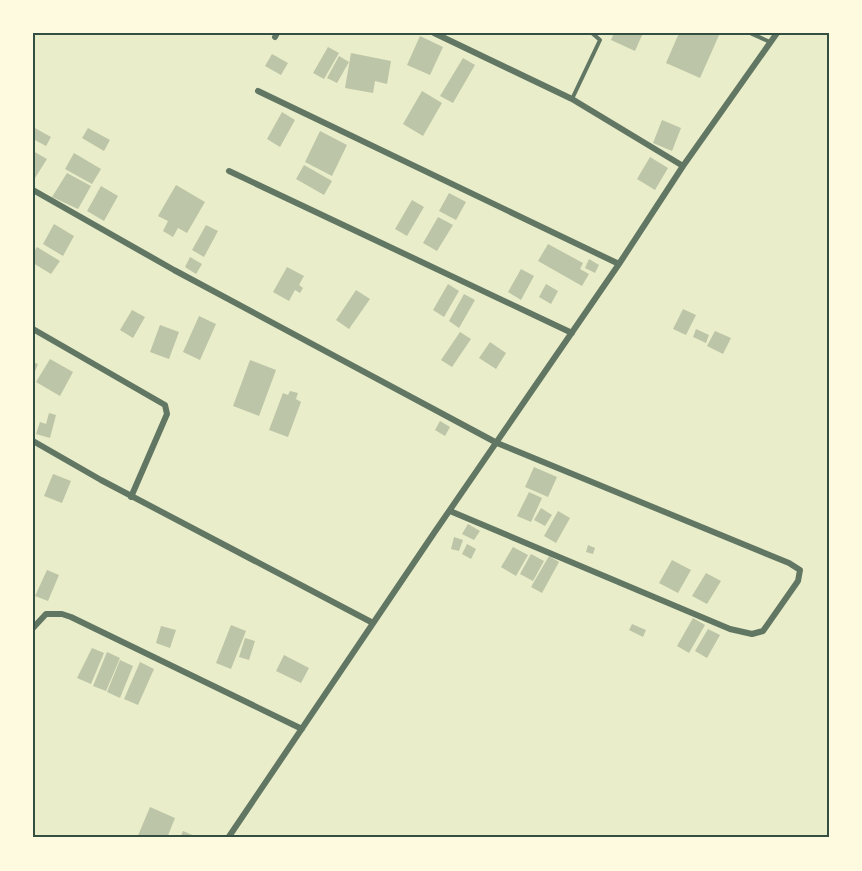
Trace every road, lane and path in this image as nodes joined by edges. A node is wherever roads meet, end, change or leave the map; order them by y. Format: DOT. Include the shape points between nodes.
graph roads {
  1 [pos="434,33"];
  2 [pos="592,33"];
  3 [pos="750,33"];
  4 [pos="777,33"];
  5 [pos="771,42"];
  6 [pos="258,91"];
  7 [pos="572,99"];
  8 [pos="683,166"];
  9 [pos="229,171"];
  10 [pos="33,190"];
  11 [pos="619,264"];
  12 [pos="33,330"];
  13 [pos="572,333"];
  14 [pos="33,441"];
  15 [pos="497,443"];
  16 [pos="131,497"];
  17 [pos="450,511"];
  18 [pos="373,623"];
  19 [pos="33,628"];
  20 [pos="302,729"];
  21 [pos="228,838"];
  1 -- 7 [label="street"];
  2 -- 7 [label="lane" via="600,40"];
  3 -- 5 [label="lane"];
  4 -- 5 [label="street"];
  5 -- 8 [label="street"];
  6 -- 11 [label="street"];
  7 -- 8 [label="street"];
  8 -- 11 [label="street"];
  9 -- 13 [label="street"];
  10 -- 15 [label="street"];
  11 -- 13 [label="street"];
  12 -- 16 [label="street" via="165,405 167,414"];
  13 -- 15 [label="street"];
  14 -- 16 [label="street"];
  15 -- 17 [label="street"];
  15 -- 17 [label="street" via="789,563 800,570 798,581 763,631 752,634 730,629"];
  16 -- 18 [label="street"];
  17 -- 18 [label="street"];
  18 -- 20 [label="street"];
  19 -- 20 [label="street" via="46,614 71,617"];
  20 -- 21 [label="street"];
}
